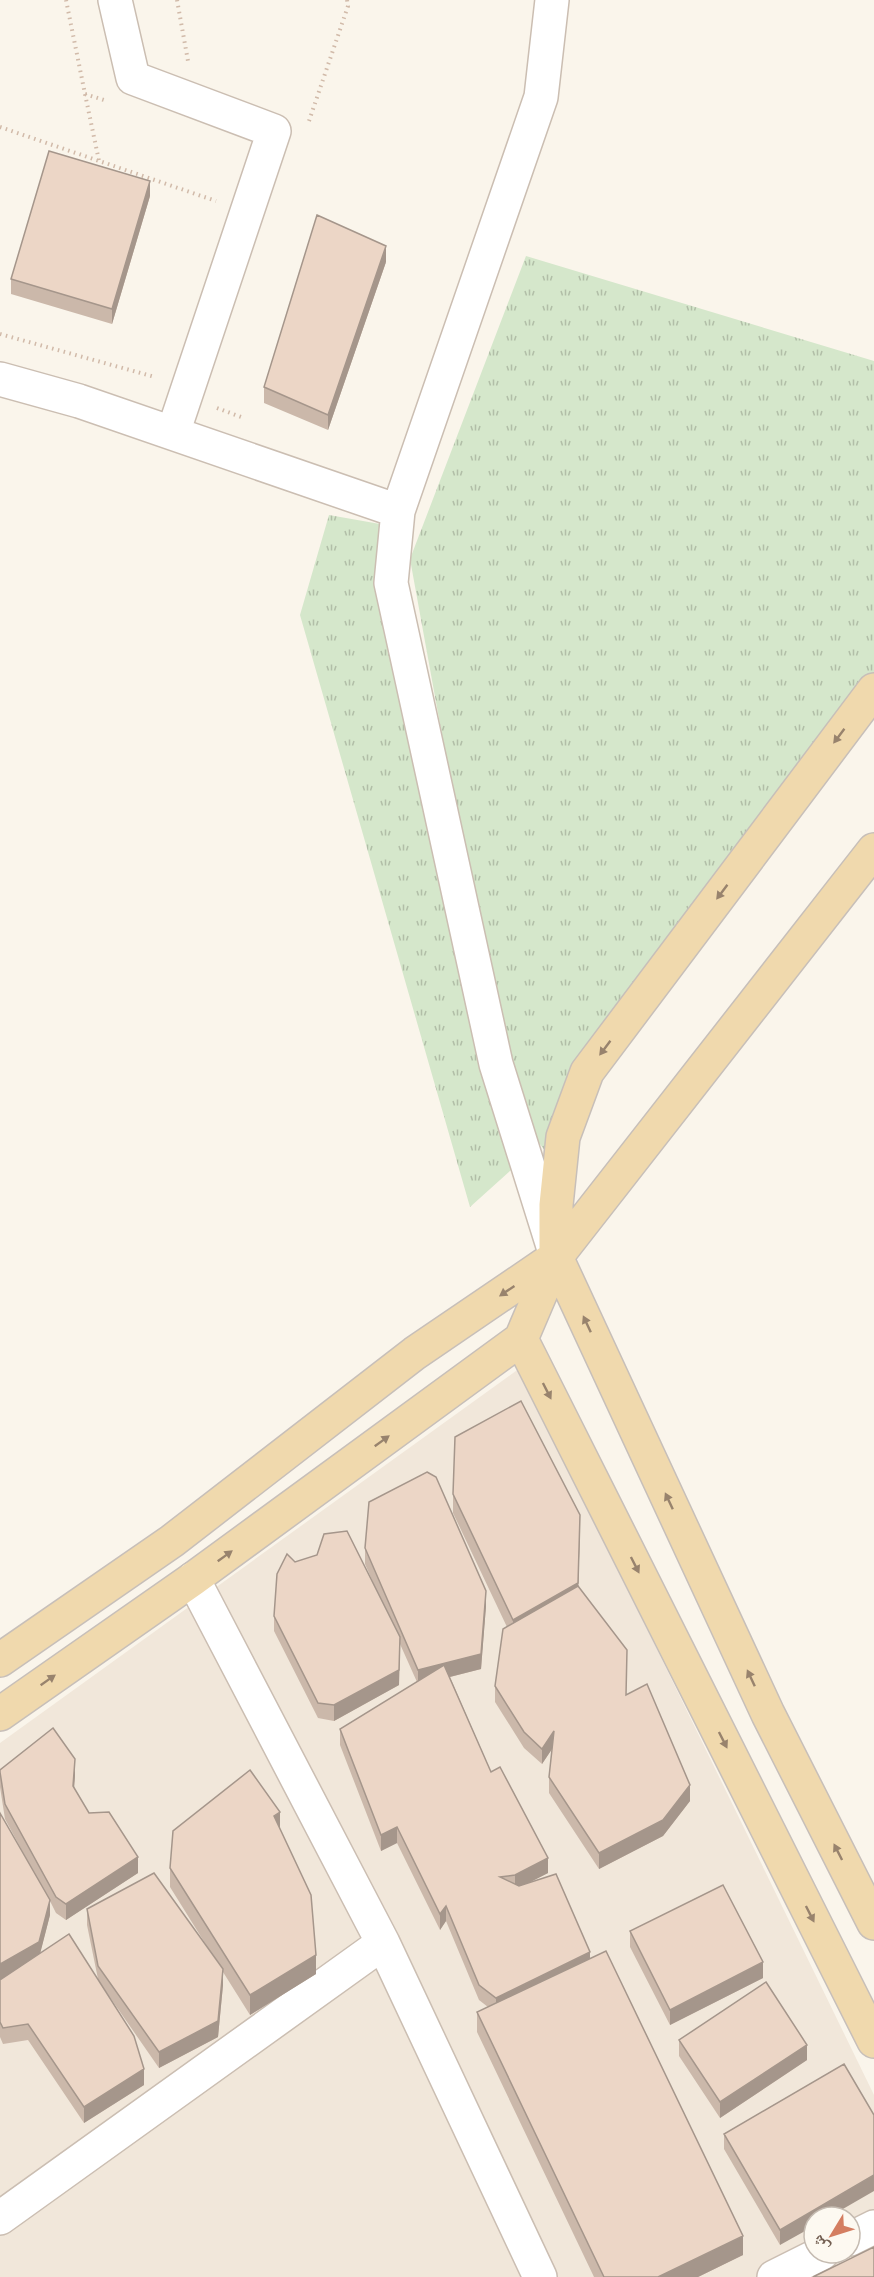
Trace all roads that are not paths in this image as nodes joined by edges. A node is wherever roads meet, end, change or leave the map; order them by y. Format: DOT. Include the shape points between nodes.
graph roads {
  1 [pos="115,0"];
  2 [pos="552,0"];
  3 [pos="0,379"];
  4 [pos="173,433"];
  5 [pos="398,511"];
  6 [pos="874,690"];
  7 [pos="874,850"];
  8 [pos="556,1257"];
  9 [pos="521,1339"];
  10 [pos="193,1580"];
  11 [pos="0,1660"];
  12 [pos="0,1714"];
  13 [pos="874,1923"];
  14 [pos="383,1943"];
  15 [pos="874,2041"];
  16 [pos="0,2218"];
  17 [pos="802,2263"];
  18 [pos="540,2277"];
  19 [pos="774,2277"];
  1 -- 4 [label="street" via="133,78 274,131"];
  2 -- 5 [label="street" via="541,97"];
  3 -- 4 [label="street"];
  4 -- 5 [label="street"];
  5 -- 8 [label="street" via="390,584 496,1064"];
  6 -- 8 [label="main road, one-way" via="587,1072 563,1137 556,1205"];
  7 -- 8 [label="main road"];
  8 -- 9 [label="main road"];
  8 -- 11 [label="main road, one-way" via="415,1353 172,1541"];
  13 -- 8 [label="main road, one-way" via="768,1714"];
  10 -- 9 [label="main road, one-way"];
  9 -- 15 [label="main road, one-way"];
  12 -- 10 [label="main road, one-way"];
  10 -- 14 [label="street"];
  14 -- 16 [label="street"];
  14 -- 18 [label="street"];
  17 -- 19 [label="street"];
}
